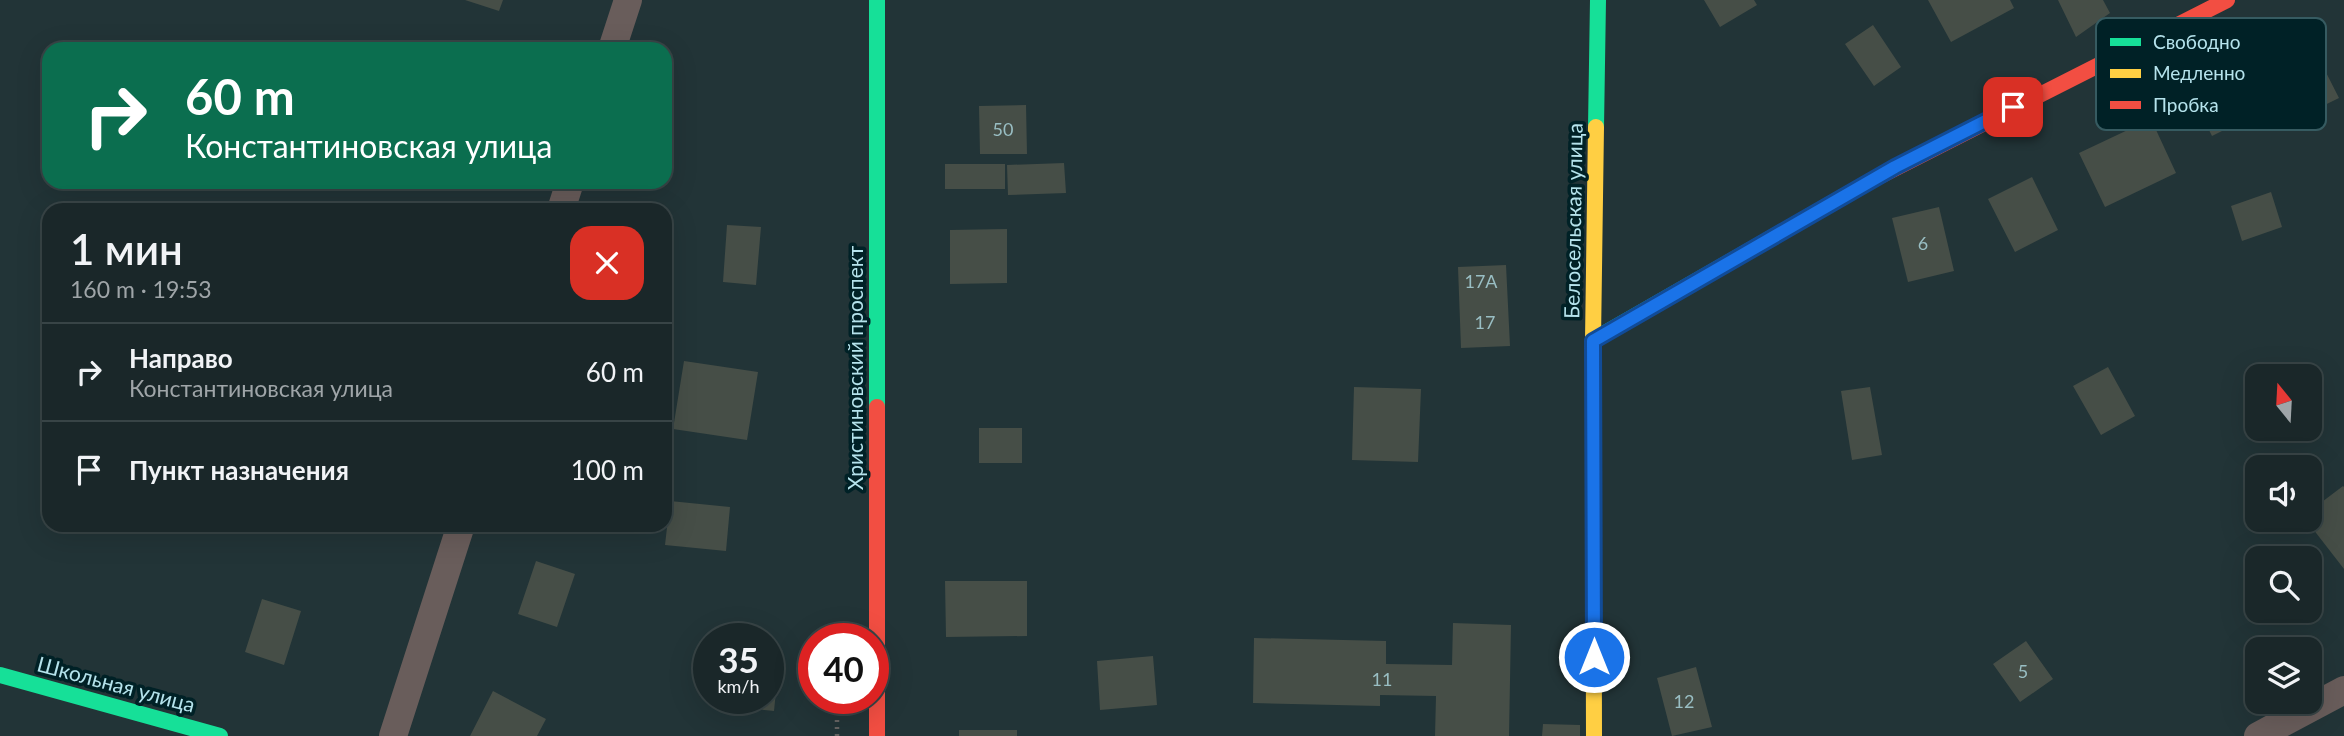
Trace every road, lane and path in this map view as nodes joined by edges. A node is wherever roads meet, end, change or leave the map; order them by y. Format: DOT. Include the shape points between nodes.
graph roads {
  1 [pos="628,0"];
  2 [pos="877,0"];
  3 [pos="1598,0"];
  4 [pos="2227,0"];
  5 [pos="2191,18"];
  6 [pos="614,42"];
  7 [pos="2096,66"];
  8 [pos="1593,341"];
  9 [pos="459,532"];
  10 [pos="0,675"];
  11 [pos="2344,691"];
  12 [pos="837,714"];
  13 [pos="220,736"];
  14 [pos="393,736"];
  15 [pos="837,736"];
  16 [pos="877,736"];
  17 [pos="1594,736"];
  18 [pos="2258,736"];
  1 -- 6 [label="street"];
  2 -- 16 [label="street, Христиновский проспект"];
  3 -- 8 [label="street, Белосельская улица"];
  4 -- 5 [label="street"];
  7 -- 8 [label="street" via="1895,167"];
  8 -- 17 [label="street, Белосельская улица"];
  9 -- 14 [label="street"];
  10 -- 13 [label="street, Школьная улица"];
  11 -- 18 [label="street"];
  12 -- 15 [label="path"];
}
